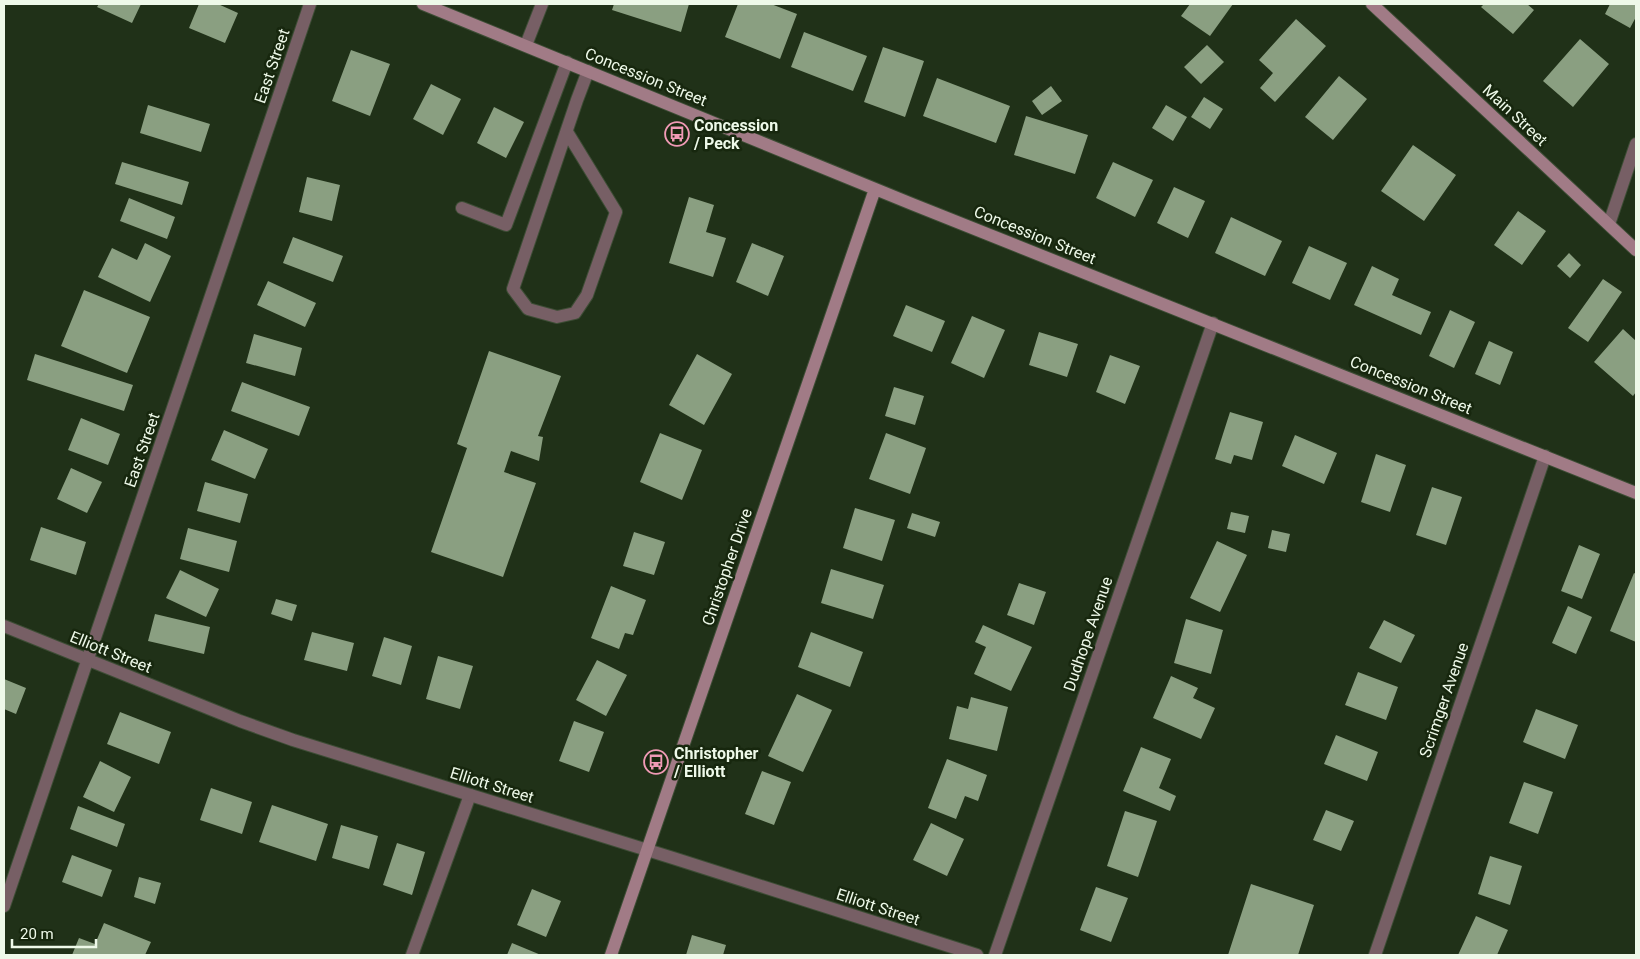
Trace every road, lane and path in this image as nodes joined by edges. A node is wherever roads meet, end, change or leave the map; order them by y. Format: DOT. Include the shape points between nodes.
graph roads {
  1 [pos="310,4"];
  2 [pos="422,4"];
  3 [pos="542,4"];
  4 [pos="1372,4"];
  5 [pos="526,45"];
  6 [pos="567,62"];
  7 [pos="588,70"];
  8 [pos="567,132"];
  9 [pos="1636,144"];
  10 [pos="875,189"];
  11 [pos="462,208"];
  12 [pos="1609,224"];
  13 [pos="1636,250"];
  14 [pos="1213,323"];
  15 [pos="1545,456"];
  16 [pos="1636,493"];
  17 [pos="4,626"];
  18 [pos="88,660"];
  19 [pos="470,795"];
  20 [pos="647,850"];
  21 [pos="4,906"];
  22 [pos="412,955"];
  23 [pos="611,955"];
  24 [pos="977,955"];
  25 [pos="995,955"];
  26 [pos="1374,955"];
  1 -- 18 [label="street, East Street"];
  2 -- 5 [label="main road, Concession Street"];
  3 -- 5 [label="street"];
  4 -- 12 [label="main road, Main Street"];
  5 -- 6 [label="main road, Concession Street"];
  6 -- 7 [label="main road, Concession Street"];
  6 -- 11 [label="street" via="506,225"];
  7 -- 8 [label="street"];
  7 -- 10 [label="main road, Concession Street"];
  8 -- 8 [label="street" via="513,289 528,309 557,317 575,313 586,295 616,212"];
  9 -- 12 [label="street"];
  10 -- 14 [label="main road, Concession Street"];
  10 -- 20 [label="main road, Christopher Drive"];
  12 -- 13 [label="main road, Main Street"];
  14 -- 15 [label="main road, Concession Street"];
  14 -- 25 [label="street, Dudhope Avenue"];
  15 -- 16 [label="main road, Concession Street"];
  15 -- 26 [label="street, Scrimger Avenue"];
  17 -- 18 [label="street, Elliott Street"];
  18 -- 19 [label="street, Elliott Street" via="284,737"];
  18 -- 21 [label="street, East Street"];
  19 -- 20 [label="street, Elliott Street"];
  19 -- 22 [label="street"];
  20 -- 23 [label="main road, Christopher Drive"];
  20 -- 24 [label="street, Elliott Street"];
}
